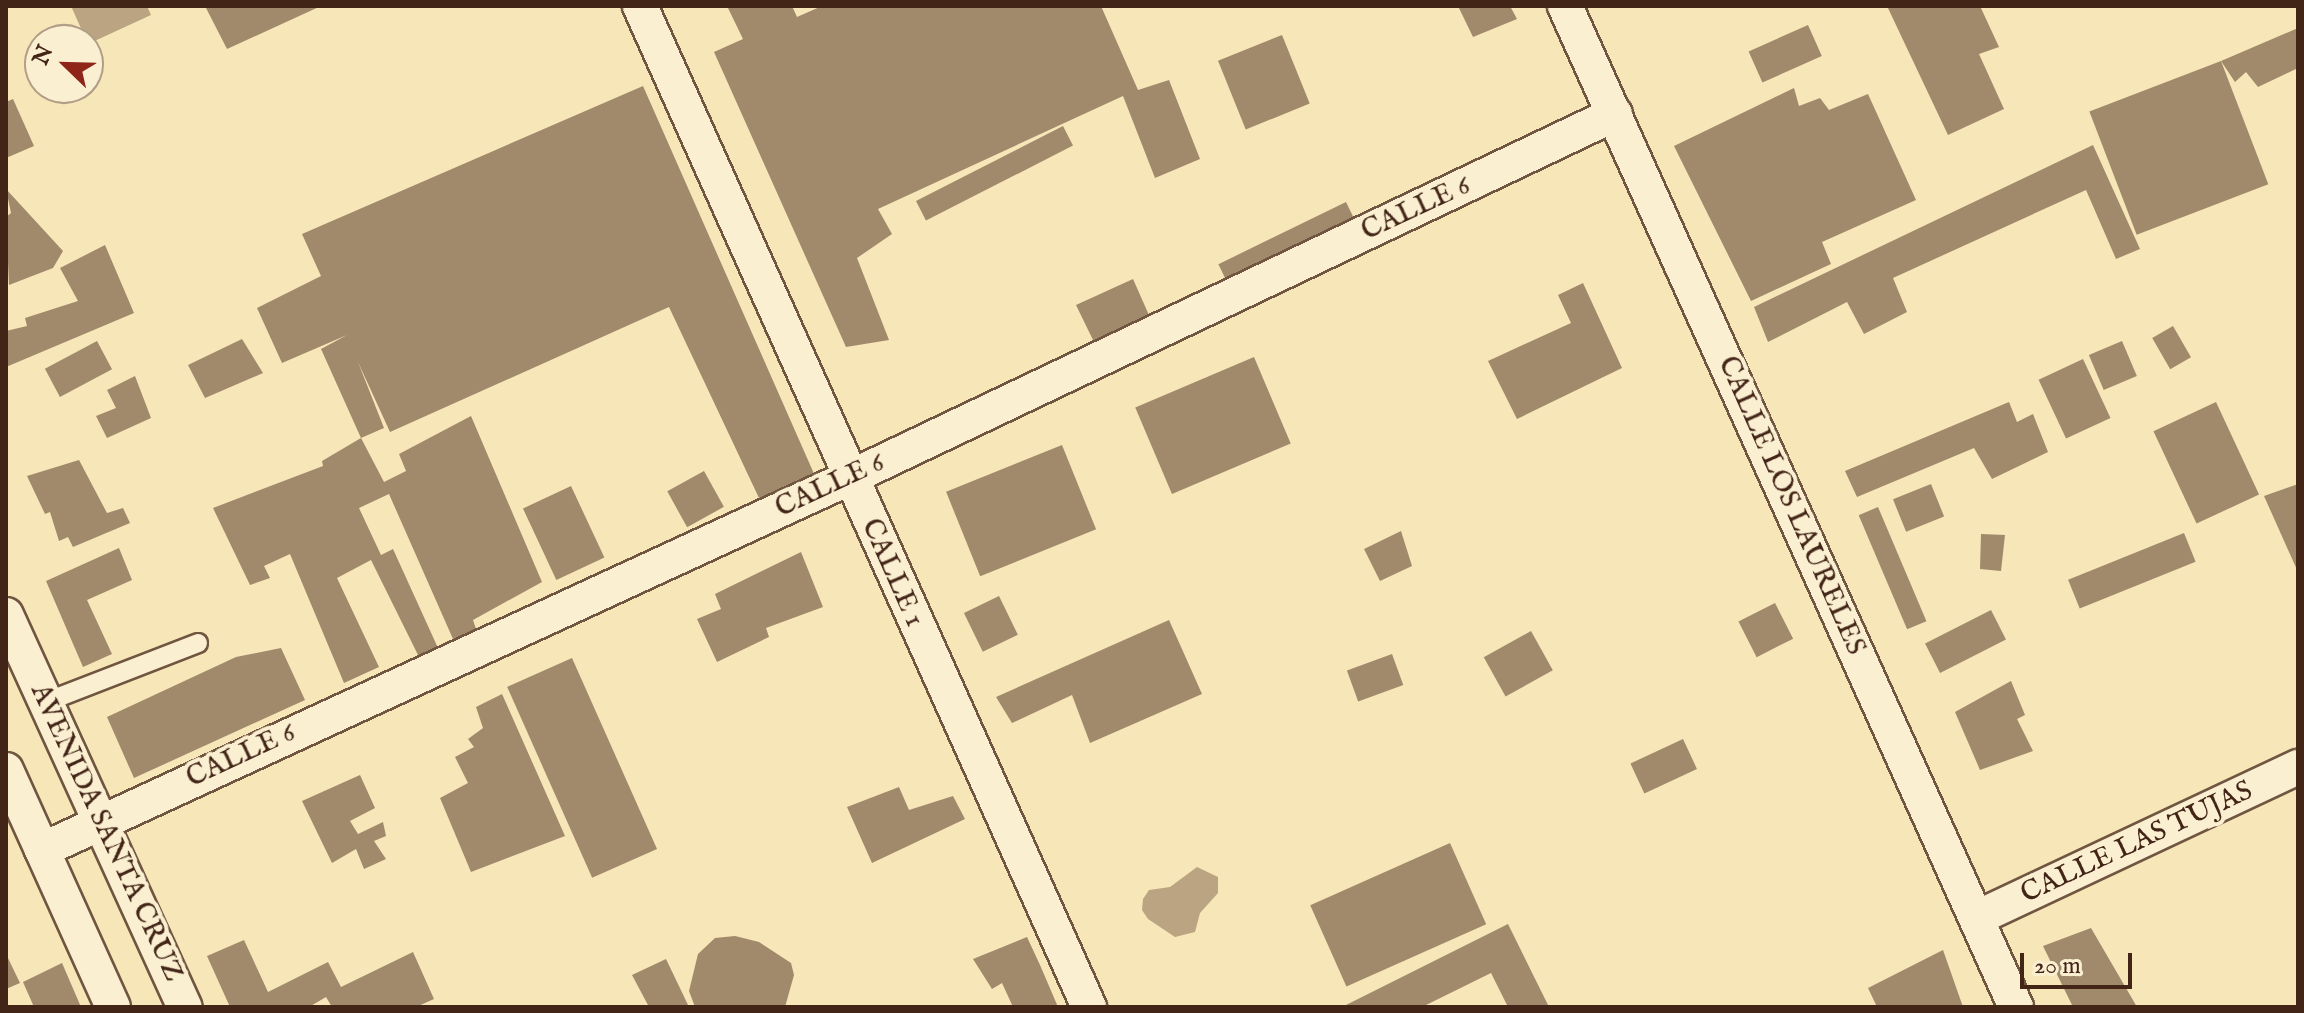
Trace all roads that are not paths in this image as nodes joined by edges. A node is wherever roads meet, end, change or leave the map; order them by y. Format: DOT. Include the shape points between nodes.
graph roads {
  1 [pos="640,6"];
  2 [pos="1565,6"];
  3 [pos="1615,114"];
  4 [pos="849,478"];
  5 [pos="6,615"];
  6 [pos="198,643"];
  7 [pos="46,702"];
  8 [pos="2298,767"];
  9 [pos="6,770"];
  10 [pos="100,821"];
  11 [pos="42,850"];
  12 [pos="1977,918"];
  13 [pos="113,1007"];
  14 [pos="185,1007"];
  15 [pos="1089,1007"];
  16 [pos="2016,1007"];
  1 -- 4 [label="street, CALLE 1"];
  2 -- 3 [label="street, CALLE LOS LAURELES"];
  3 -- 4 [label="street, CALLE 6"];
  3 -- 12 [label="street, CALLE LOS LAURELES"];
  4 -- 10 [label="street, CALLE 6"];
  4 -- 15 [label="street, CALLE 1"];
  5 -- 7 [label="street, AVENIDA SANTA CRUZ"];
  6 -- 7 [label="lane"];
  7 -- 10 [label="street, AVENIDA SANTA CRUZ"];
  8 -- 12 [label="street, CALLE LAS TUJAS"];
  9 -- 11 [label="street"];
  10 -- 11 [label="street, CALLE 6"];
  10 -- 14 [label="street, AVENIDA SANTA CRUZ"];
  11 -- 13 [label="street"];
  12 -- 16 [label="street, CALLE LOS LAURELES"];
}
